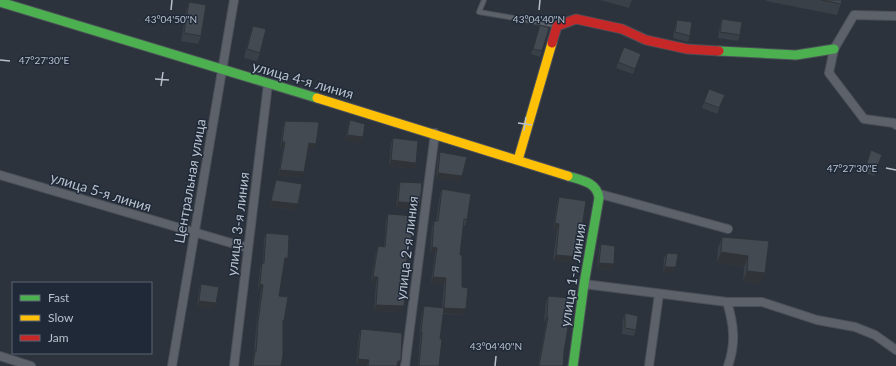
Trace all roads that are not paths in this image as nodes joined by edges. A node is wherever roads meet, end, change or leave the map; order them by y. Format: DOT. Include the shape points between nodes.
graph roads {
  1 [pos="234,0"];
  2 [pos="484,0"];
  3 [pos="0,2"];
  4 [pos="896,16"];
  5 [pos="557,26"];
  6 [pos="834,49"];
  7 [pos="222,70"];
  8 [pos="268,84"];
  9 [pos="896,124"];
  10 [pos="435,133"];
  11 [pos="518,160"];
  12 [pos="0,175"];
  13 [pos="598,191"];
  14 [pos="728,229"];
  15 [pos="194,233"];
  16 [pos="248,248"];
  17 [pos="584,284"];
  18 [pos="659,294"];
  19 [pos="727,302"];
  20 [pos="896,350"];
  21 [pos="0,356"];
  22 [pos="31,366"];
  23 [pos="172,366"];
  24 [pos="234,366"];
  25 [pos="405,366"];
  26 [pos="573,366"];
  27 [pos="649,366"];
  28 [pos="728,366"];
  1 -- 7 [label="street, Центральная улица"];
  2 -- 5 [label="lane" via="479,12"];
  3 -- 7 [label="street, улица 4-я линия"];
  4 -- 6 [label="street" via="854,15"];
  5 -- 6 [label="street" via="576,19 622,29 646,40 687,49 796,55"];
  5 -- 11 [label="street"];
  6 -- 9 [label="street" via="829,73 864,119"];
  7 -- 8 [label="street, улица 4-я линия"];
  7 -- 15 [label="street, Центральная улица"];
  8 -- 10 [label="street, улица 4-я линия"];
  8 -- 16 [label="street, улица 3-я линия"];
  10 -- 11 [label="street, улица 4-я линия"];
  10 -- 25 [label="street, улица 2-я линия"];
  11 -- 13 [label="street, улица 4-я линия" via="590,183"];
  12 -- 15 [label="street, улица 5-я линия"];
  13 -- 14 [label="street"];
  13 -- 17 [label="street, улица 1-я линия" via="599,205"];
  15 -- 16 [label="street, улица 5-я линия"];
  15 -- 23 [label="street, Центральная улица"];
  16 -- 24 [label="street, улица 3-я линия"];
  17 -- 18 [label="street"];
  17 -- 26 [label="street, улица 1-я линия"];
  18 -- 19 [label="street"];
  18 -- 27 [label="street"];
  19 -- 20 [label="street" via="762,302 817,320 855,327 875,335"];
  19 -- 28 [label="street" via="734,333"];
  21 -- 22 [label="street"];
}
